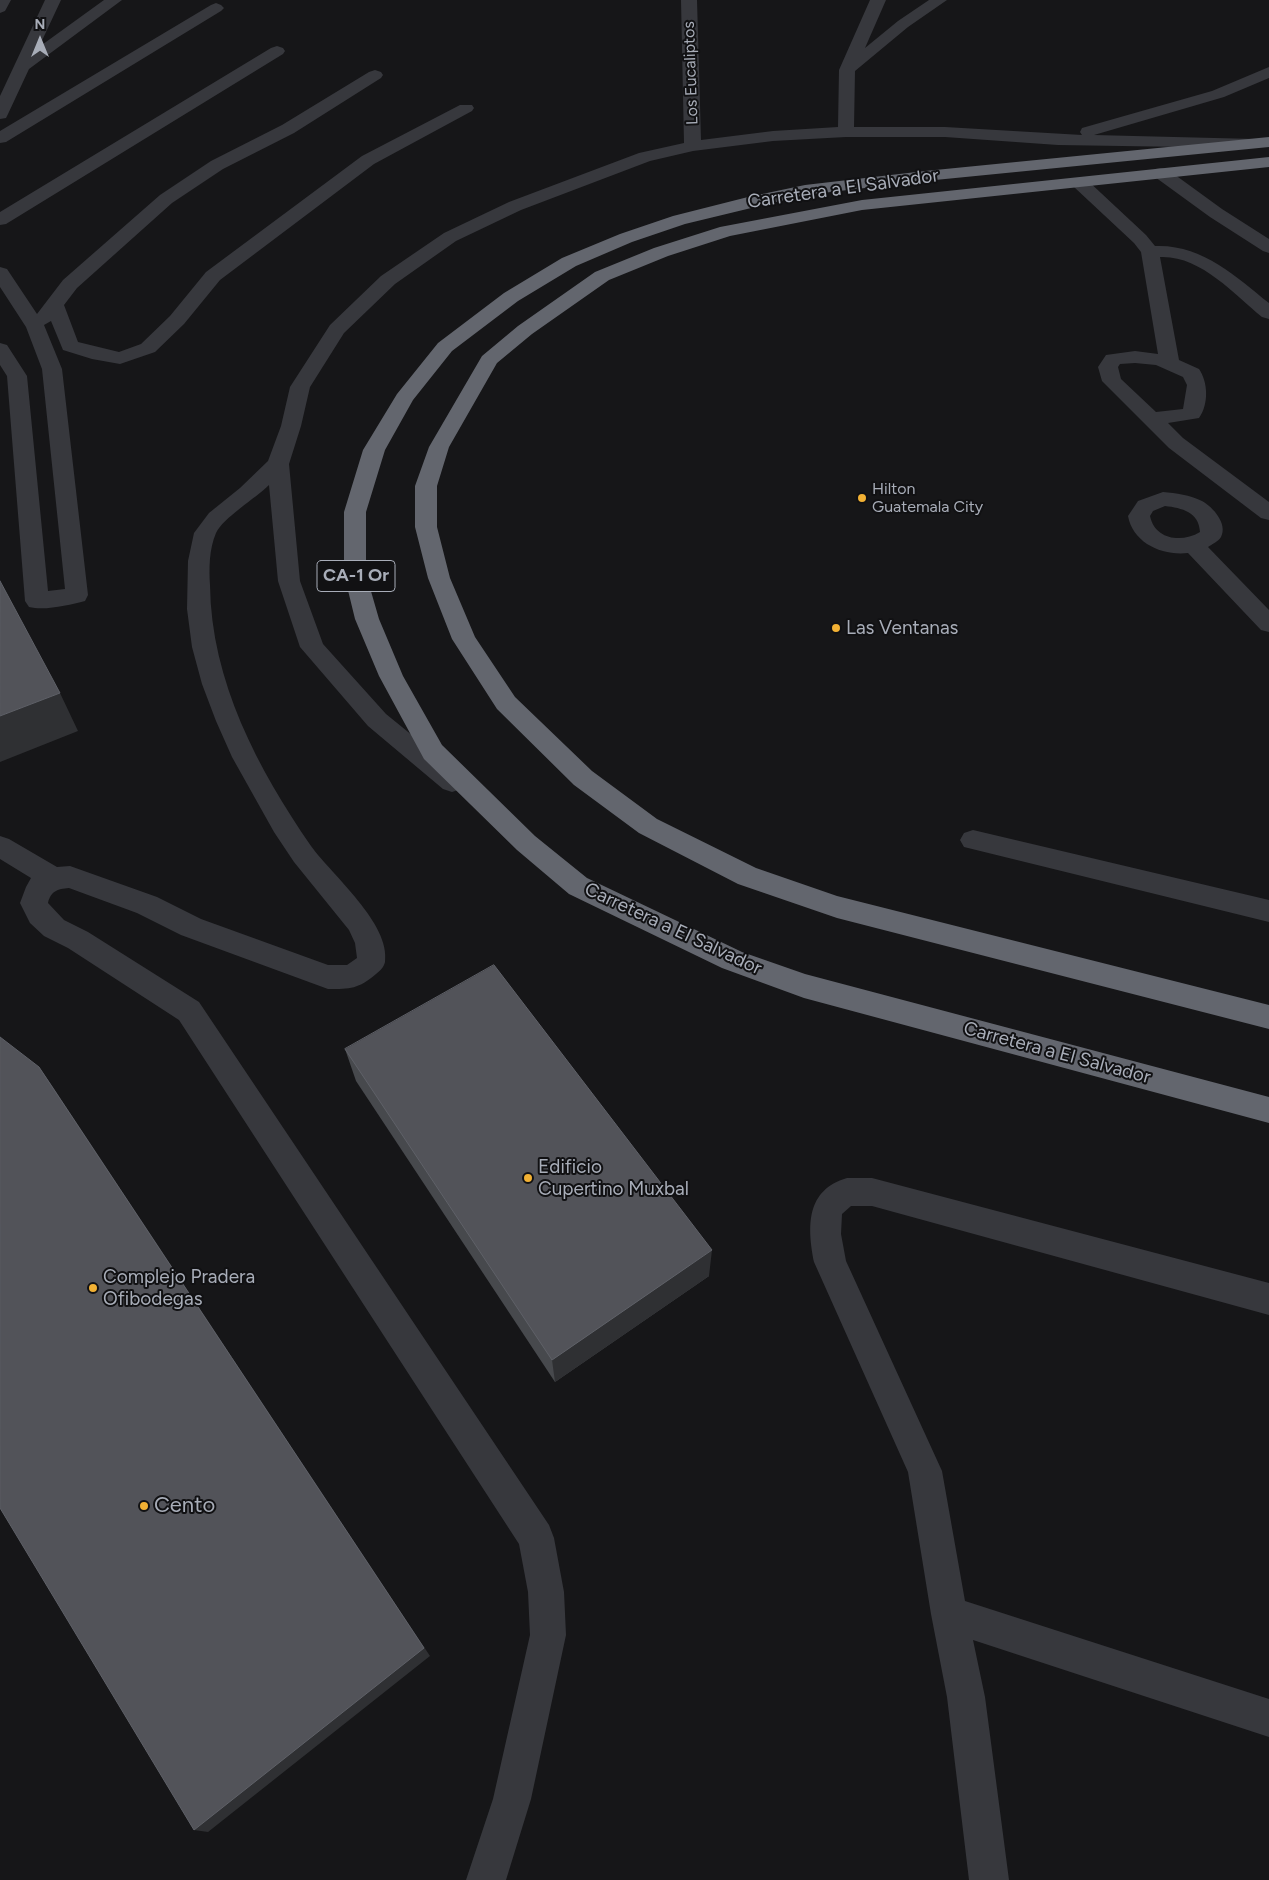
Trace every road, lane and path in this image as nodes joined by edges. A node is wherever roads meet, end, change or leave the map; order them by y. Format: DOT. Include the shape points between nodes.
graph roads {
  1 [pos="4,0"];
  2 [pos="53,0"];
  3 [pos="114,0"];
  4 [pos="689,0"];
  5 [pos="878,0"];
  6 [pos="939,0"];
  7 [pos="0,8"];
  8 [pos="216,8"];
  9 [pos="277,51"];
  10 [pos="24,65"];
  11 [pos="848,70"];
  12 [pos="1269,72"];
  13 [pos="375,75"];
  14 [pos="466,108"];
  15 [pos="0,114"];
  16 [pos="846,132"];
  17 [pos="0,138"];
  18 [pos="1058,140"];
  19 [pos="693,146"];
  20 [pos="1265,149"];
  21 [pos="1161,173"];
  22 [pos="1080,183"];
  23 [pos="0,220"];
  24 [pos="1269,247"];
  25 [pos="1150,252"];
  26 [pos="0,273"];
  27 [pos="55,306"];
  28 [pos="1269,313"];
  29 [pos="36,327"];
  30 [pos="0,349"];
  31 [pos="1169,361"];
  32 [pos="1153,419"];
  33 [pos="278,464"];
  34 [pos="1269,513"];
  35 [pos="1194,546"];
  36 [pos="1269,624"];
  37 [pos="973,840"];
  38 [pos="526,843"];
  39 [pos="0,846"];
  40 [pos="53,878"];
  41 [pos="1269,912"];
  42 [pos="1269,1017"];
  43 [pos="1269,1110"];
  44 [pos="1269,1299"];
  45 [pos="949,1614"];
  46 [pos="1269,1718"];
  47 [pos="486,1880"];
  48 [pos="989,1880"];
  1 -- 7 [label="street"];
  2 -- 10 [label="street"];
  3 -- 10 [label="street"];
  4 -- 19 [label="street, Los Eucaliptos"];
  5 -- 11 [label="street"];
  6 -- 11 [label="street" via="903,24"];
  8 -- 17 [label="street"];
  9 -- 23 [label="street"];
  10 -- 15 [label="street"];
  11 -- 16 [label="street"];
  12 -- 18 [label="street" via="1218,94"];
  13 -- 27 [label="street" via="288,129 217,164 166,199 70,284"];
  14 -- 27 [label="street" via="368,160 213,276 177,320 148,348 120,358 70,346"];
  16 -- 18 [label="street" via="945,132"];
  16 -- 19 [label="street" via="772,136"];
  18 -- 20 [label="street"];
  19 -- 33 [label="street" via="645,157 515,206 450,237 388,280 337,330 300,387"];
  20 -- 21 [label="highway, Carretera a El Salvador"];
  20 -- 38 [label="highway, Carretera a El Salvador / CA-1 Or" via="925,176 805,190 748,202 678,220 569,262 511,297 445,347 404,398 374,450 354,512 355,574 368,619 391,676 433,752"];
  21 -- 22 [label="highway, Carretera a El Salvador"];
  21 -- 24 [label="street"];
  22 -- 25 [label="street"];
  22 -- 42 [label="highway, Carretera a El Salvador" via="862,206 726,231 602,276 525,330 489,360 439,447 426,486 426,527 438,578 464,639 506,704 583,778 648,826 748,876 837,907"];
  25 -- 28 [label="street" via="1170,250 1192,256"];
  25 -- 31 [label="street"];
  26 -- 29 [label="street"];
  27 -- 29 [label="street"];
  29 -- 30 [label="street" via="52,369 77,595 37,601 16,376"];
  31 -- 32 [label="street" via="1192,373 1197,385 1192,414"];
  31 -- 32 [label="street" via="1133,356 1113,359 1108,367 1112,381"];
  32 -- 34 [label="street" via="1176,443"];
  33 -- 38 [label="street" via="289,581 312,647 377,720"];
  33 -- 40 [label="street" via="208,528 199,560 200,626 226,718 251,770 304,856 358,921 369,942 371,962 353,977 328,977 190,927 147,905 90,883 70,877"];
  35 -- 36 [label="street"];
  37 -- 41 [label="street"];
  38 -- 43 [label="highway, Carretera a El Salvador / CA-1 Or" via="578,886 741,964 804,986"];
  39 -- 40 [label="street"];
  40 -- 47 [label="street" via="39,887 34,903 40,915 54,928 189,1011 536,1538 546,1592 548,1635 512,1799"];
  44 -- 45 [label="street" via="872,1192 845,1193 834,1200 827,1213 824,1231 830,1262 926,1471"];
  45 -- 46 [label="street"];
  45 -- 48 [label="street" via="966,1697"];
}
